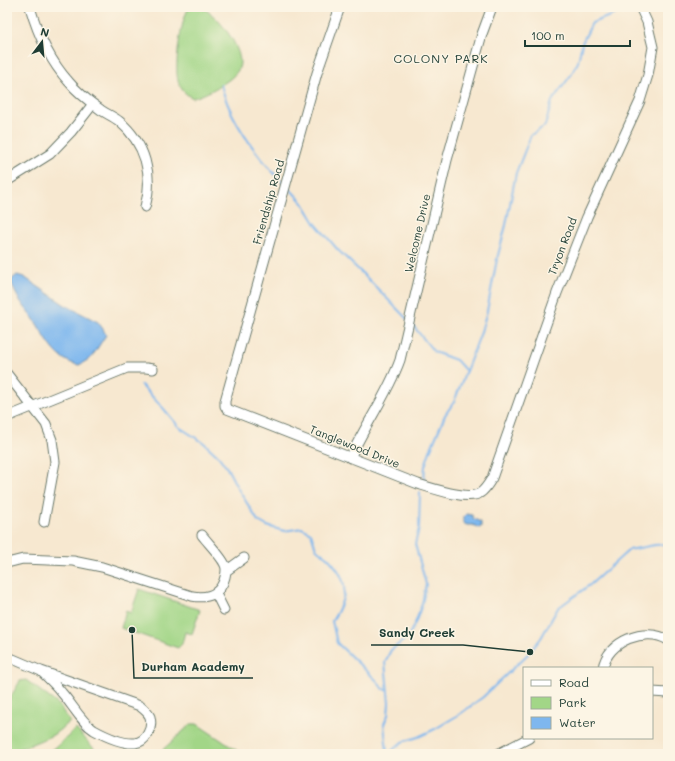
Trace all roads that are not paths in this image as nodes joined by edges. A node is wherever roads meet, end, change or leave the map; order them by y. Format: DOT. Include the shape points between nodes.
graph roads {
  1 [pos="30,7"];
  2 [pos="340,7"];
  3 [pos="492,7"];
  4 [pos="640,7"];
  5 [pos="93,104"];
  6 [pos="7,181"];
  7 [pos="145,207"];
  8 [pos="153,369"];
  9 [pos="7,374"];
  10 [pos="32,406"];
  11 [pos="225,406"];
  12 [pos="7,417"];
  13 [pos="350,458"];
  14 [pos="480,493"];
  15 [pos="44,522"];
  16 [pos="202,535"];
  17 [pos="244,558"];
  18 [pos="7,563"];
  19 [pos="226,571"];
  20 [pos="216,594"];
  21 [pos="224,610"];
  22 [pos="668,640"];
  23 [pos="7,658"];
  24 [pos="603,667"];
  25 [pos="40,671"];
  26 [pos="76,684"];
  27 [pos="653,692"];
  28 [pos="668,693"];
  29 [pos="64,695"];
  30 [pos="527,739"];
  31 [pos="498,754"];
  1 -- 5 [label="street" via="47,52 56,66"];
  2 -- 11 [label="street, Friendship Road" via="315,79"];
  3 -- 13 [label="street, Welcome Drive" via="447,160 400,360"];
  4 -- 14 [label="street, Tryon Road" via="647,22 653,47 640,101 586,217 492,478"];
  5 -- 6 [label="street" via="50,154"];
  5 -- 7 [label="street" via="119,121 139,145 146,160 149,181"];
  8 -- 10 [label="street" via="127,368"];
  9 -- 10 [label="street"];
  10 -- 12 [label="street"];
  10 -- 15 [label="street" via="50,432 54,453 54,470"];
  11 -- 13 [label="street, Tanglewood Drive" via="227,409"];
  13 -- 14 [label="street, Tanglewood Drive" via="435,489 470,496"];
  16 -- 19 [label="street" via="225,565"];
  17 -- 19 [label="street"];
  18 -- 20 [label="street" via="23,559 73,561 113,569 198,598"];
  19 -- 20 [label="street" via="223,585"];
  20 -- 21 [label="street"];
  22 -- 24 [label="street" via="660,636 636,635 611,652"];
  23 -- 25 [label="street"];
  25 -- 26 [label="street"];
  25 -- 29 [label="street"];
  26 -- 29 [label="street"];
  26 -- 29 [label="street" via="140,706 150,717 151,725 145,738 136,743 126,743 92,729"];
  27 -- 28 [label="street"];
  30 -- 31 [label="street"];
}
